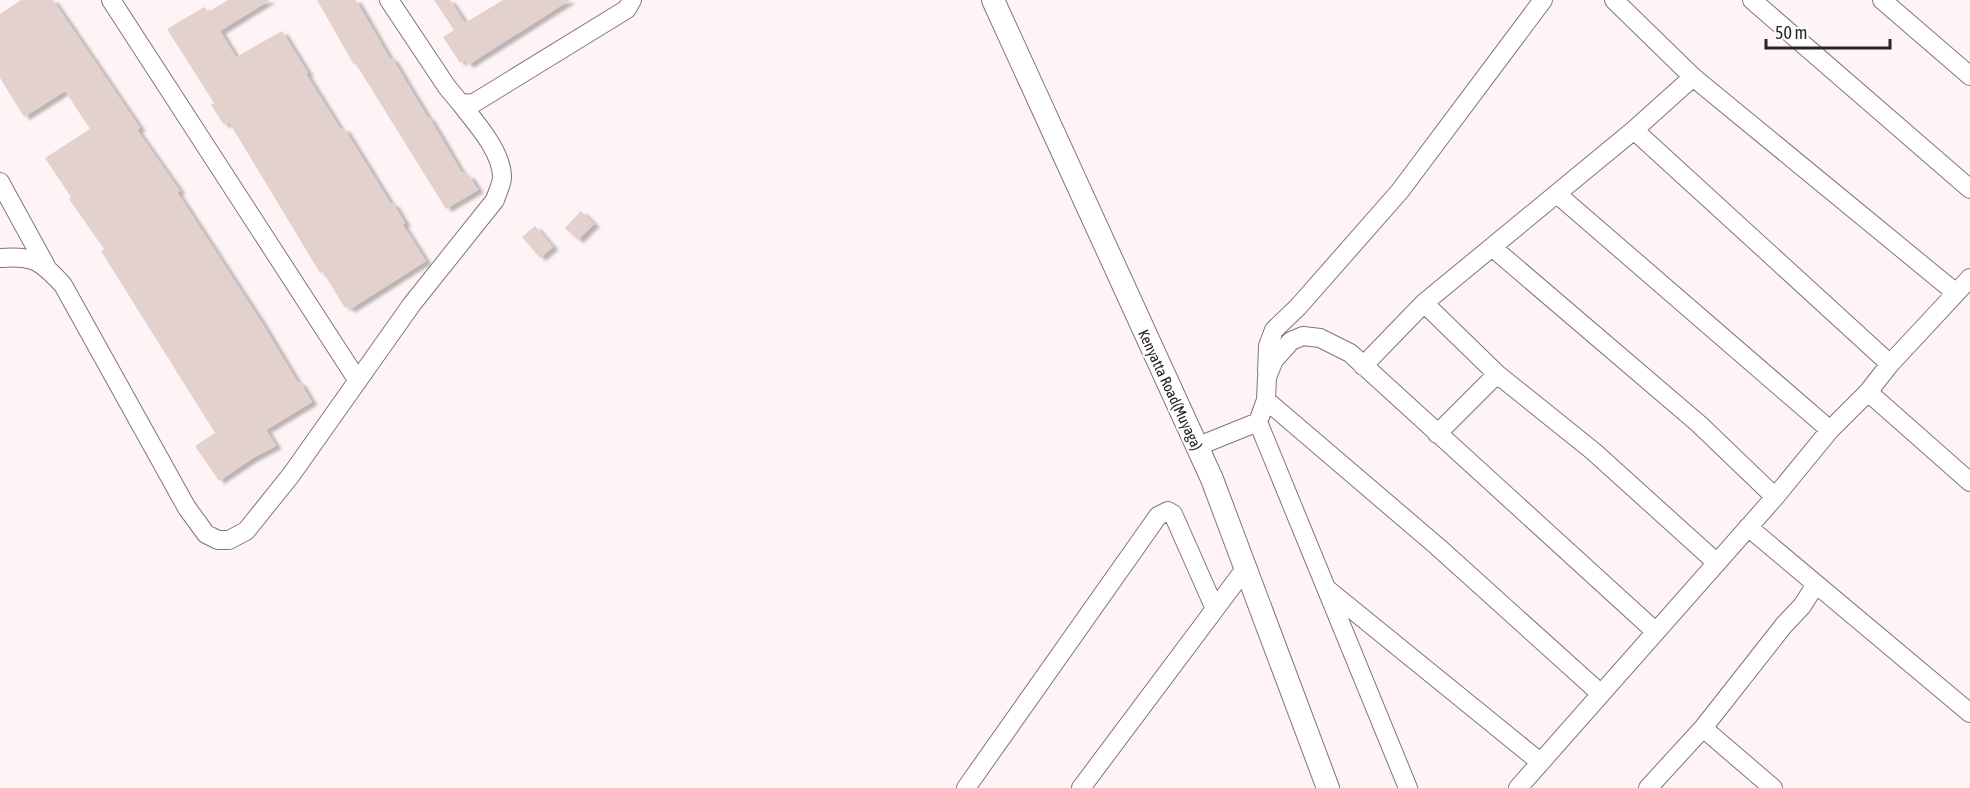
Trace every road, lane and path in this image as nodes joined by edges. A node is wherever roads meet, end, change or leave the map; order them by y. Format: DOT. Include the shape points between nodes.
graph roads {
  1 [pos="111,0"];
  2 [pos="389,0"];
  3 [pos="632,0"];
  4 [pos="993,0"];
  5 [pos="1543,0"];
  6 [pos="1614,0"];
  7 [pos="1752,0"];
  8 [pos="1882,0"];
  9 [pos="1693,76"];
  10 [pos="1970,76"];
  11 [pos="461,104"];
  12 [pos="1634,130"];
  13 [pos="0,182"];
  14 [pos="1970,189"];
  15 [pos="1557,194"];
  16 [pos="1493,248"];
  17 [pos="0,258"];
  18 [pos="46,266"];
  19 [pos="1970,278"];
  20 [pos="1956,293"];
  21 [pos="1424,303"];
  22 [pos="1890,364"];
  23 [pos="1363,366"];
  24 [pos="1497,374"];
  25 [pos="1267,377"];
  26 [pos="358,381"];
  27 [pos="1868,392"];
  28 [pos="1266,400"];
  29 [pos="1258,422"];
  30 [pos="1830,430"];
  31 [pos="1437,434"];
  32 [pos="1196,447"];
  33 [pos="1970,482"];
  34 [pos="1775,497"];
  35 [pos="1748,527"];
  36 [pos="1717,563"];
  37 [pos="1245,569"];
  38 [pos="1816,585"];
  39 [pos="1325,588"];
  40 [pos="1215,609"];
  41 [pos="1656,632"];
  42 [pos="1601,694"];
  43 [pos="1970,713"];
  44 [pos="1703,728"];
  45 [pos="1540,762"];
  46 [pos="966,788"];
  47 [pos="1081,788"];
  48 [pos="1328,788"];
  49 [pos="1408,788"];
  50 [pos="1518,788"];
  51 [pos="1648,788"];
  52 [pos="1773,788"];
  1 -- 26 [label="street"];
  2 -- 11 [label="street"];
  3 -- 11 [label="street" via="627,9 474,104"];
  4 -- 32 [label="main road, Kenyatta Road(Muyaga)"];
  5 -- 25 [label="street" via="1400,190 1274,330 1268,346"];
  6 -- 9 [label="street"];
  7 -- 14 [label="street"];
  8 -- 10 [label="street"];
  9 -- 12 [label="street"];
  9 -- 20 [label="street"];
  11 -- 26 [label="street" via="500,160 502,178 495,200 412,304"];
  12 -- 15 [label="street"];
  12 -- 22 [label="street"];
  13 -- 18 [label="street"];
  15 -- 16 [label="street"];
  15 -- 30 [label="street"];
  16 -- 21 [label="street"];
  16 -- 34 [label="street" via="1699,424"];
  17 -- 18 [label="street" via="22,256"];
  18 -- 26 [label="street" via="63,285 187,508 206,534 218,540 229,540 246,531"];
  19 -- 20 [label="street"];
  20 -- 22 [label="street"];
  21 -- 23 [label="street"];
  21 -- 24 [label="street"];
  22 -- 27 [label="street"];
  23 -- 25 [label="street" via="1350,353 1320,338 1303,336 1291,341 1274,360"];
  23 -- 31 [label="street"];
  24 -- 31 [label="street"];
  24 -- 36 [label="street" via="1593,451"];
  25 -- 28 [label="street"];
  27 -- 30 [label="street"];
  27 -- 33 [label="street"];
  28 -- 29 [label="street"];
  28 -- 42 [label="street"];
  29 -- 32 [label="street"];
  29 -- 39 [label="street"];
  30 -- 34 [label="street"];
  31 -- 41 [label="street"];
  32 -- 37 [label="main road, Kenyatta Road(Muyaga)"];
  34 -- 35 [label="street"];
  35 -- 36 [label="street"];
  35 -- 38 [label="street"];
  36 -- 41 [label="street"];
  37 -- 40 [label="street"];
  37 -- 48 [label="main road, Kenyatta Road(Muyaga)"];
  38 -- 43 [label="street"];
  38 -- 44 [label="street"];
  39 -- 45 [label="street"];
  39 -- 49 [label="street"];
  40 -- 46 [label="street" via="1173,514 1163,513"];
  40 -- 47 [label="street"];
  41 -- 42 [label="street"];
  42 -- 45 [label="street"];
  44 -- 51 [label="street"];
  44 -- 52 [label="street"];
  45 -- 50 [label="street"];
}
